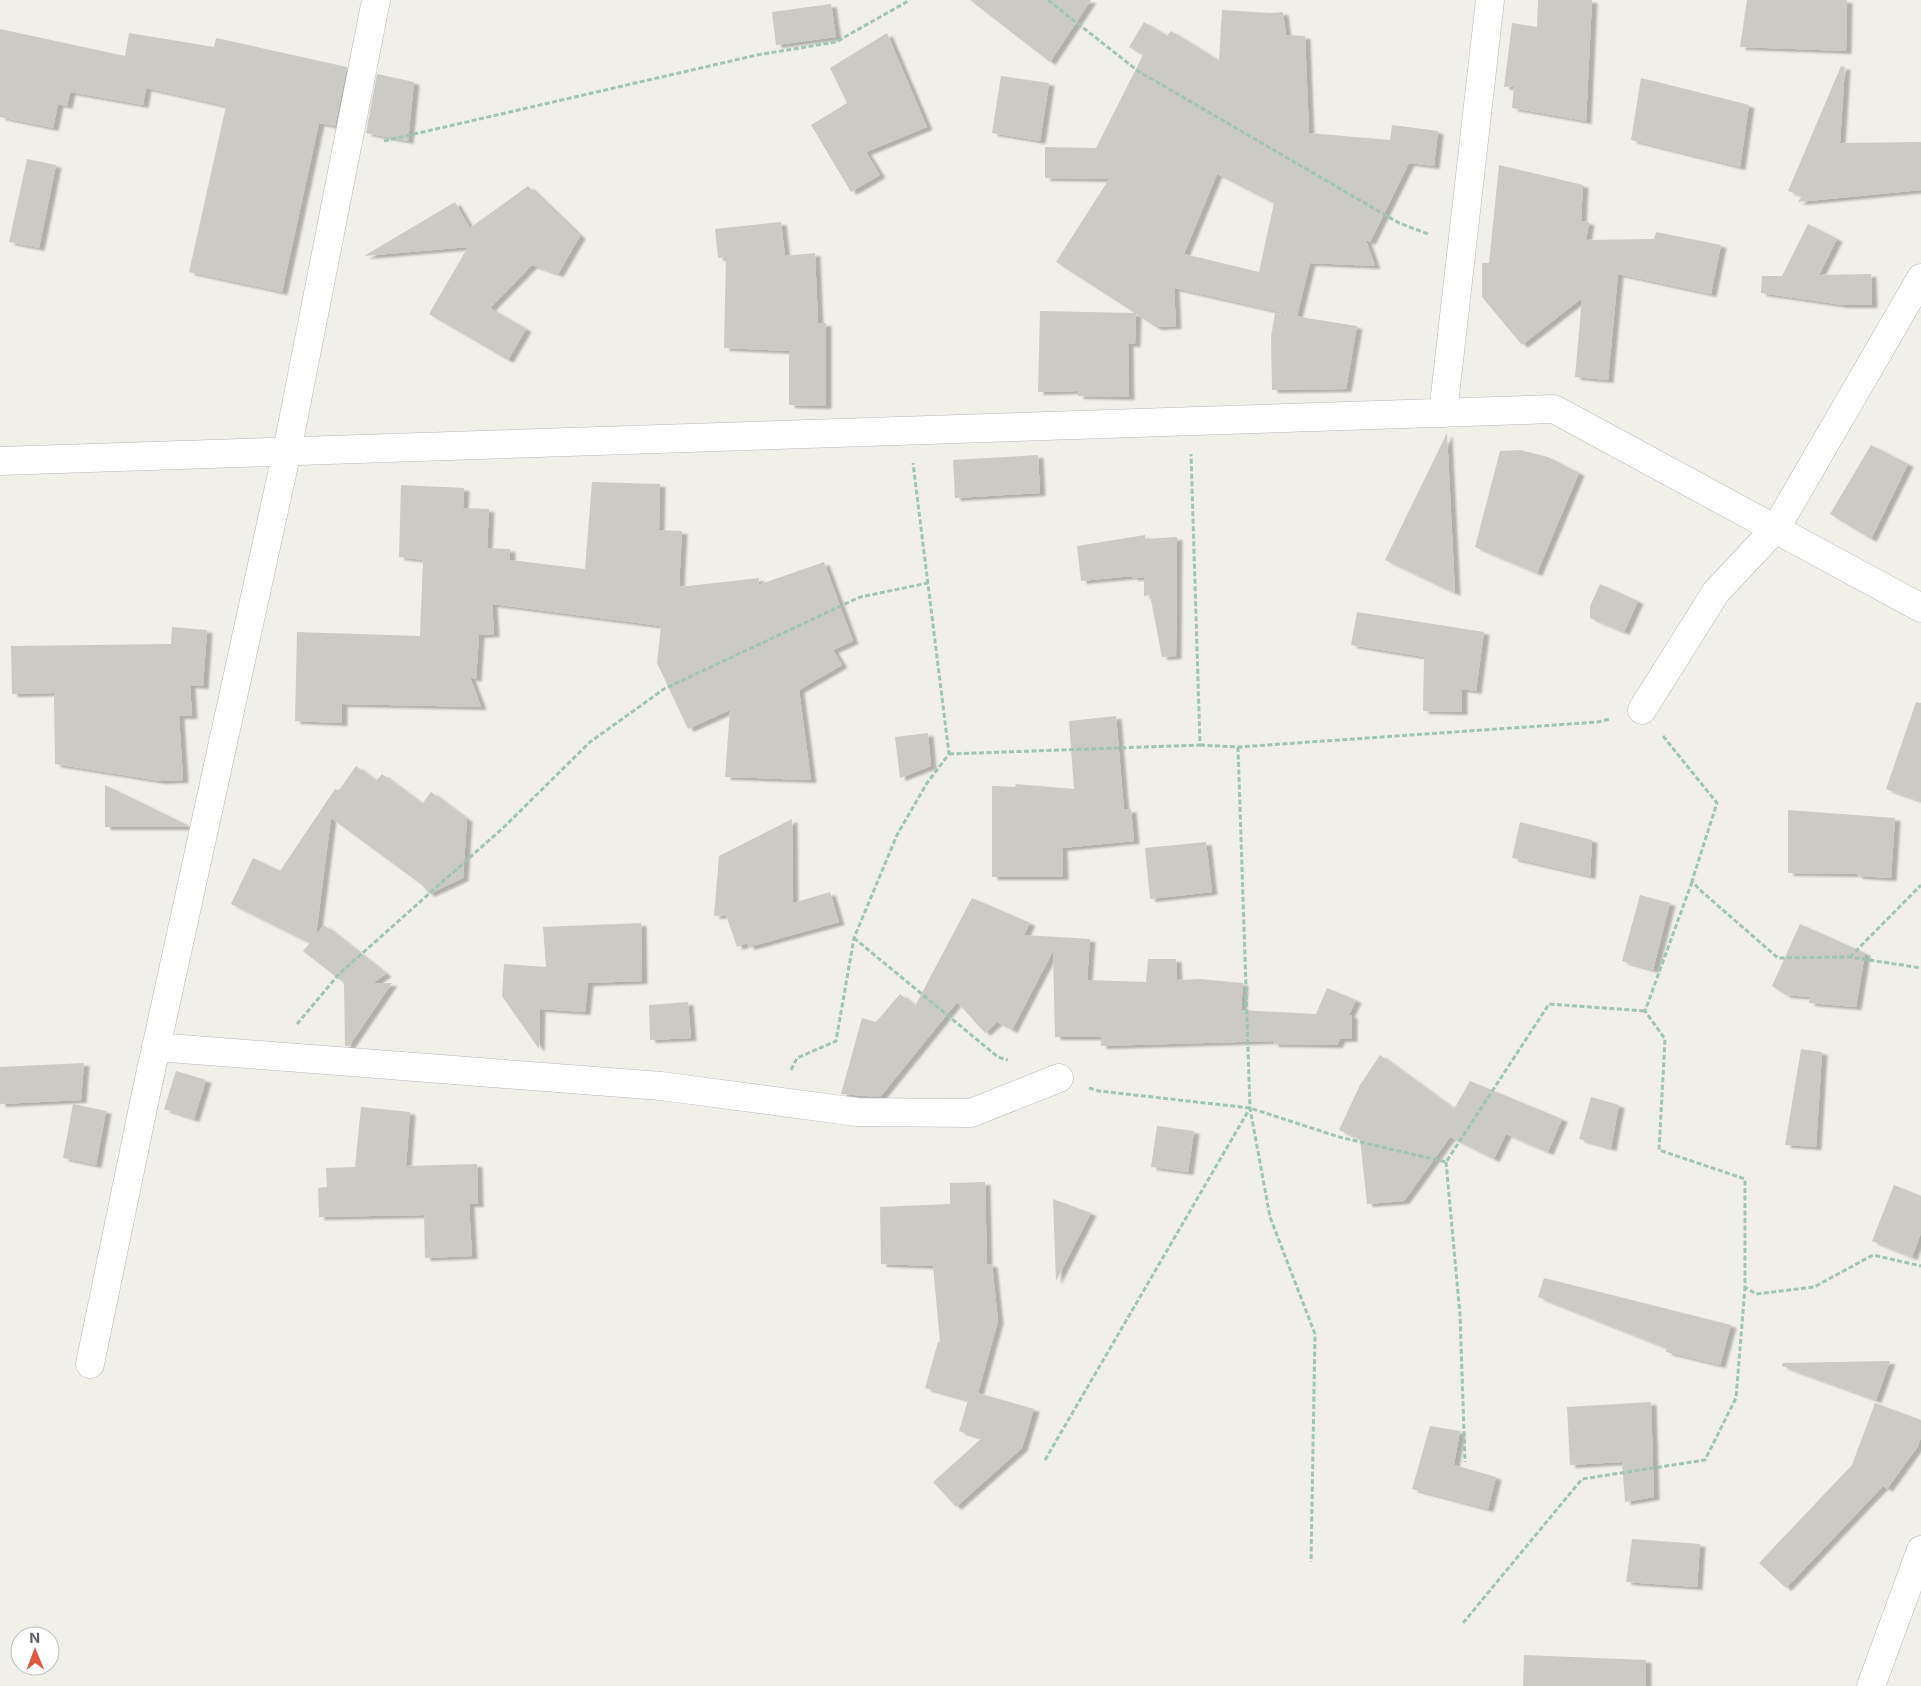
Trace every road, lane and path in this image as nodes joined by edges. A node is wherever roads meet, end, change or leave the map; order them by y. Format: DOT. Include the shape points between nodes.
graph roads {
  1 [pos="376,0"];
  2 [pos="910,0"];
  3 [pos="1048,0"];
  4 [pos="1490,0"];
  5 [pos="346,150"];
  6 [pos="1462,248"];
  7 [pos="1921,278"];
  8 [pos="1443,413"];
  9 [pos="1190,421"];
  10 [pos="910,430"];
  11 [pos="287,451"];
  12 [pos="0,461"];
  13 [pos="1776,528"];
  14 [pos="928,583"];
  15 [pos="1921,608"];
  16 [pos="1642,710"];
  17 [pos="1200,745"];
  18 [pos="1238,747"];
  19 [pos="949,754"];
  20 [pos="1692,881"];
  21 [pos="1921,885"];
  22 [pos="1850,957"];
  23 [pos="1921,968"];
  24 [pos="1646,1011"];
  25 [pos="156,1047"];
  26 [pos="270,1056"];
  27 [pos="1059,1078"];
  28 [pos="774,1101"];
  29 [pos="1250,1108"];
  30 [pos="1446,1162"];
  31 [pos="1921,1266"];
  32 [pos="1744,1287"];
  33 [pos="90,1364"];
  34 [pos="1045,1460"];
  35 [pos="1465,1462"];
  36 [pos="1921,1550"];
  37 [pos="1311,1562"];
  38 [pos="1463,1623"];
  39 [pos="1871,1686"];
  1 -- 5 [label="street"];
  2 -- 5 [label="path" via="836,42 757,55"];
  3 -- 6 [label="path" via="1138,71 1399,223"];
  4 -- 6 [label="street"];
  5 -- 11 [label="street"];
  6 -- 8 [label="street"];
  7 -- 13 [label="street"];
  8 -- 9 [label="street"];
  8 -- 13 [label="street" via="1554,409"];
  9 -- 10 [label="street"];
  9 -- 17 [label="path"];
  10 -- 11 [label="street"];
  10 -- 14 [label="path"];
  11 -- 12 [label="street"];
  11 -- 25 [label="street"];
  13 -- 15 [label="street"];
  13 -- 16 [label="street" via="1716,592"];
  14 -- 19 [label="path"];
  14 -- 26 [label="path" via="860,597 664,688 590,742 504,827 339,974"];
  16 -- 18 [label="path" via="1598,722"];
  16 -- 20 [label="path" via="1717,803"];
  17 -- 18 [label="path"];
  17 -- 19 [label="path"];
  18 -- 29 [label="path"];
  19 -- 28 [label="path" via="927,783 897,835 854,938 836,1041 797,1058"];
  20 -- 22 [label="path" via="1778,958"];
  20 -- 24 [label="path"];
  21 -- 22 [label="path"];
  22 -- 23 [label="path"];
  24 -- 30 [label="path" via="1549,1004"];
  24 -- 32 [label="path" via="1665,1039 1659,1150 1744,1179"];
  25 -- 26 [label="street"];
  25 -- 33 [label="street"];
  26 -- 28 [label="street" via="660,1086"];
  27 -- 28 [label="street" via="970,1113 857,1112"];
  29 -- 30 [label="path" via="1339,1137"];
  29 -- 34 [label="path"];
  29 -- 37 [label="path" via="1270,1217 1315,1334"];
  30 -- 35 [label="path" via="1460,1315"];
  31 -- 32 [label="path" via="1873,1255 1814,1288 1756,1294"];
  32 -- 38 [label="path" via="1736,1398 1705,1460 1582,1479"];
  36 -- 39 [label="street"];
}
